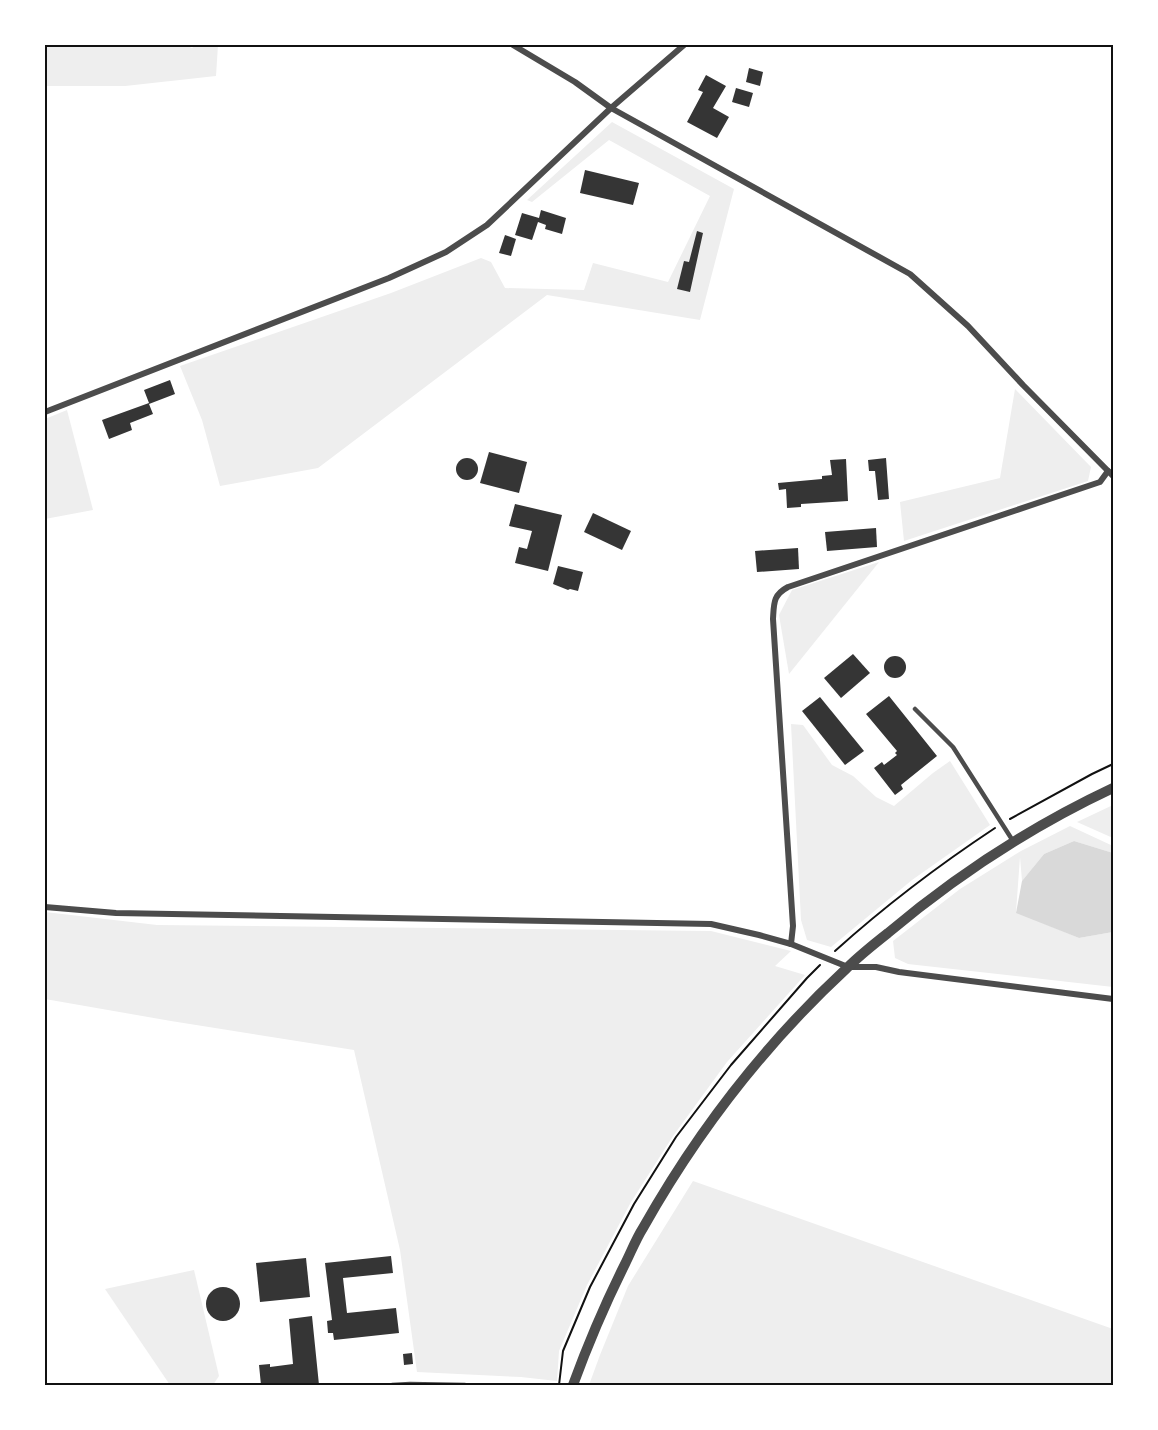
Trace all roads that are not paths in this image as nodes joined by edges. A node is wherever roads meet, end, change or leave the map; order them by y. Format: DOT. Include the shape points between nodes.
graph roads {
  1 [pos="513,45"];
  2 [pos="684,45"];
  3 [pos="611,108"];
  4 [pos="45,412"];
  5 [pos="1111,473"];
  6 [pos="915,709"];
  7 [pos="1113,788"];
  8 [pos="1014,842"];
  9 [pos="45,907"];
  10 [pos="791,944"];
  11 [pos="848,967"];
  12 [pos="1113,999"];
  13 [pos="392,1385"];
  14 [pos="465,1385"];
  15 [pos="573,1385"];
  1 -- 3 [label="street"];
  2 -- 3 [label="street"];
  3 -- 4 [label="street" via="487,225 446,252 379,282"];
  3 -- 5 [label="street" via="910,274 968,326"];
  5 -- 10 [label="street" via="1100,482 779,592 772,619 793,926"];
  6 -- 8 [label="lane" via="953,747"];
  7 -- 8 [label="street"];
  8 -- 11 [label="street" via="926,902"];
  9 -- 10 [label="street" via="140,913 711,924"];
  10 -- 11 [label="street"];
  11 -- 12 [label="street" via="876,967"];
  11 -- 15 [label="street" via="756,1064 680,1168 633,1247"];
  13 -- 14 [label="lane"];
}
